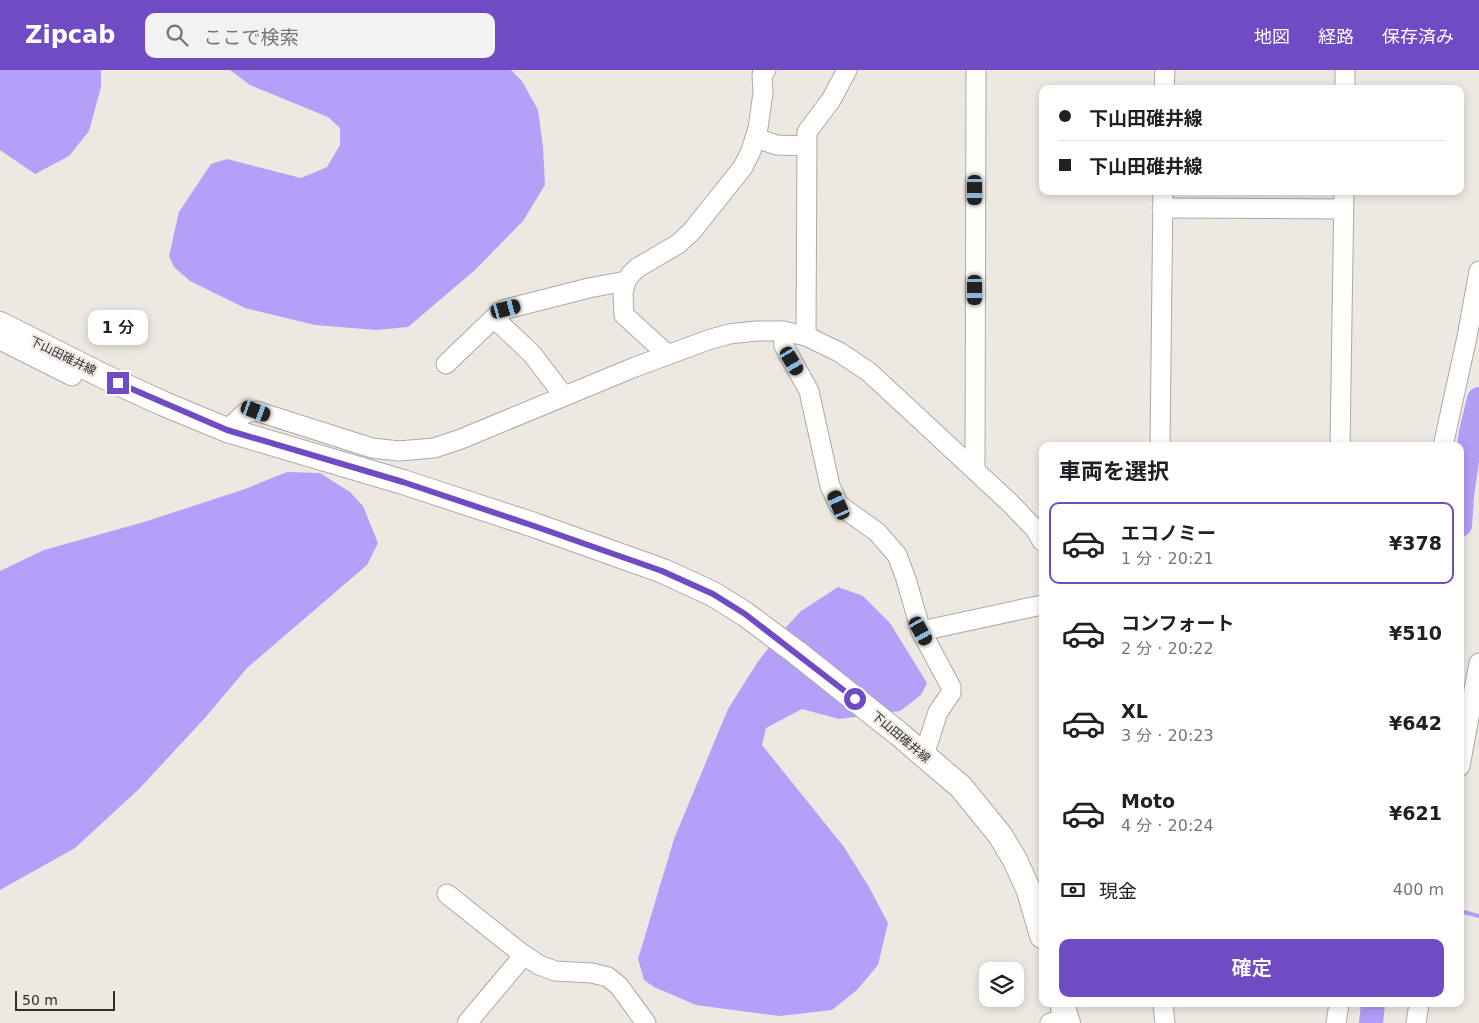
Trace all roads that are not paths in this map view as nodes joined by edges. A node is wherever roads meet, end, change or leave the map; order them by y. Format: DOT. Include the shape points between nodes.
graph roads {
  1 [pos="766,70"];
  2 [pos="847,70"];
  3 [pos="976,70"];
  4 [pos="1165,70"];
  5 [pos="1345,70"];
  6 [pos="1164,85"];
  7 [pos="1345,85"];
  8 [pos="755,138"];
  9 [pos="807,146"];
  10 [pos="1162,200"];
  11 [pos="1343,200"];
  12 [pos="1479,271"];
  13 [pos="626,281"];
  14 [pos="494,318"];
  15 [pos="0,324"];
  16 [pos="783,331"];
  17 [pos="806,336"];
  18 [pos="0,340"];
  19 [pos="668,355"];
  20 [pos="446,364"];
  21 [pos="72,376"];
  22 [pos="564,396"];
  23 [pos="227,430"];
  24 [pos="1160,442"];
  25 [pos="1340,442"];
  26 [pos="1444,442"];
  27 [pos="975,470"];
  28 [pos="1039,536"];
  29 [pos="1039,606"];
  30 [pos="921,631"];
  31 [pos="1479,663"];
  32 [pos="924,755"];
  33 [pos="1465,758"];
  34 [pos="447,894"];
  35 [pos="1039,926"];
  36 [pos="524,955"];
  37 [pos="1163,1007"];
  38 [pos="1339,1007"];
  39 [pos="1419,1007"];
  40 [pos="467,1023"];
  41 [pos="646,1023"];
  42 [pos="1165,1023"];
  43 [pos="1336,1023"];
  44 [pos="1416,1023"];
  1 -- 8 [label="street" via="762,75 763,93"];
  2 -- 9 [label="street" via="831,100 807,132"];
  3 -- 27 [label="street"];
  4 -- 6 [label="street"];
  5 -- 7 [label="street"];
  8 -- 9 [label="street" via="777,145"];
  8 -- 13 [label="street" via="743,167 692,232 637,268"];
  9 -- 17 [label="street"];
  10 -- 11 [label="street"];
  10 -- 24 [label="street"];
  11 -- 25 [label="street"];
  12 -- 26 [label="street"];
  13 -- 14 [label="street" via="506,309"];
  13 -- 19 [label="street" via="624,315"];
  14 -- 20 [label="street"];
  14 -- 22 [label="street" via="532,354"];
  15 -- 23 [label="main road, 下山田碓井線" via="103,376"];
  16 -- 17 [label="street"];
  16 -- 19 [label="street" via="730,334"];
  16 -- 30 [label="street" via="784,346 810,391 830,486 839,505 877,532 897,555"];
  17 -- 27 [label="street" via="840,352 868,372"];
  18 -- 21 [label="street"];
  19 -- 22 [label="street"];
  22 -- 23 [label="street" via="434,448 399,451 372,448 256,411 246,413"];
  23 -- 32 [label="main road, 下山田碓井線" via="403,482 534,526 662,571 713,594 796,652"];
  27 -- 28 [label="street"];
  29 -- 30 [label="street"];
  30 -- 32 [label="street" via="951,687 951,693 938,712"];
  31 -- 33 [label="street"];
  32 -- 35 [label="main road, 下山田碓井線" via="961,787 1000,835 1029,891"];
  34 -- 36 [label="street"];
  36 -- 40 [label="street"];
  36 -- 41 [label="street" via="555,970 592,973 608,978 619,986"];
  37 -- 42 [label="street"];
  38 -- 43 [label="street"];
  39 -- 44 [label="street"];
}
